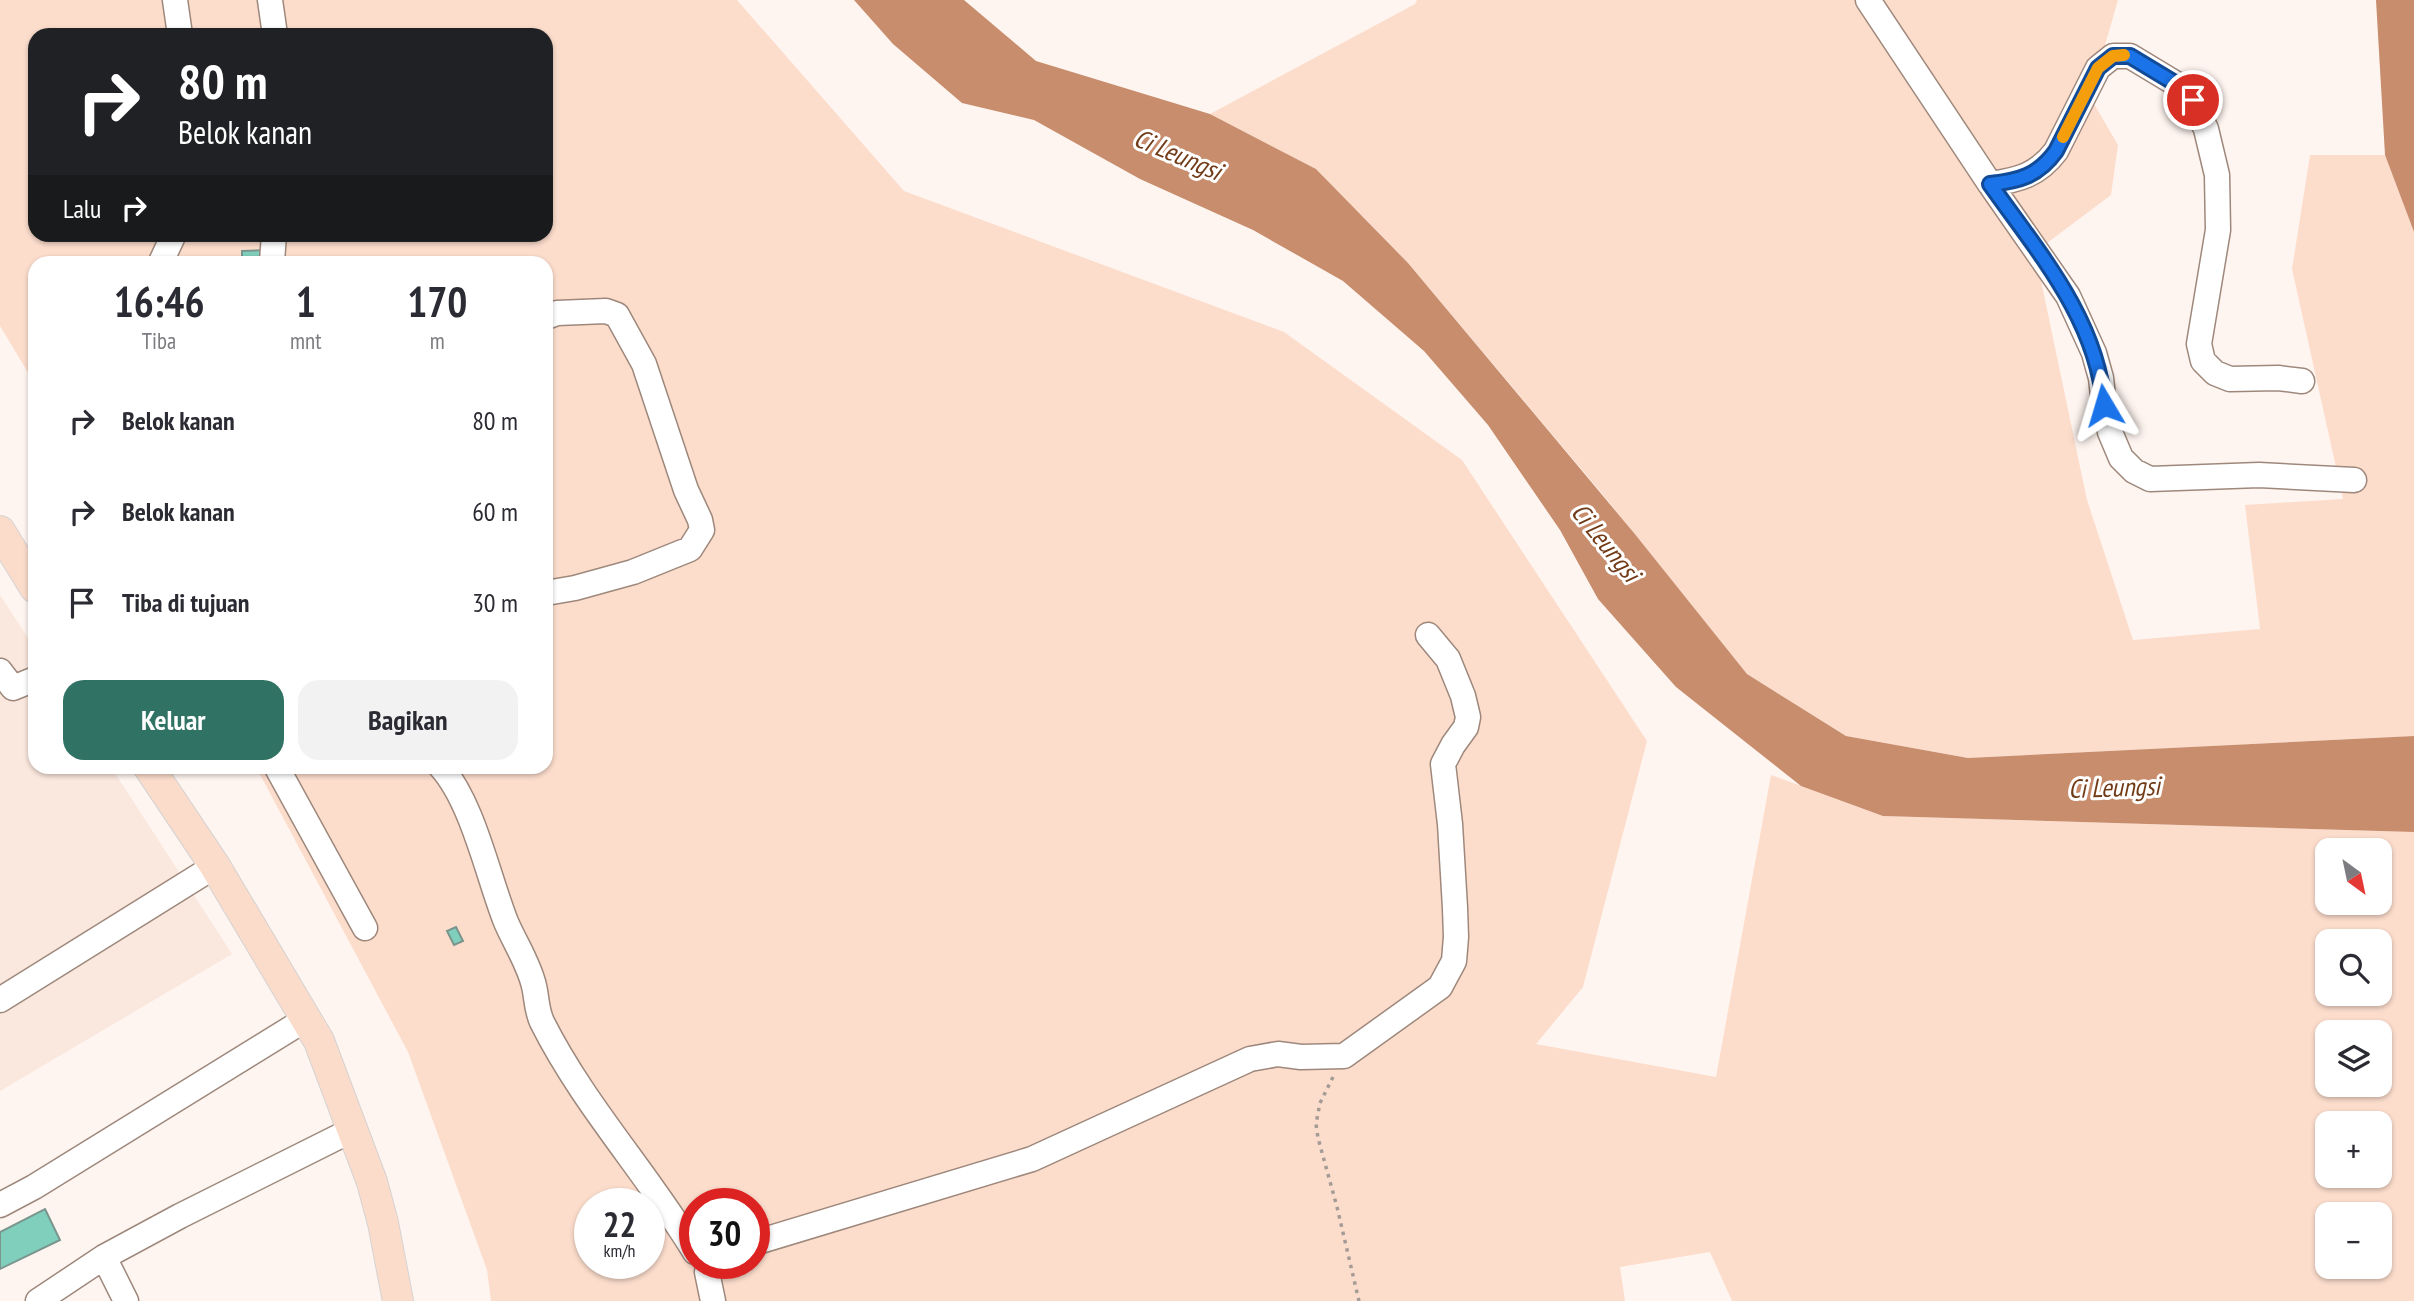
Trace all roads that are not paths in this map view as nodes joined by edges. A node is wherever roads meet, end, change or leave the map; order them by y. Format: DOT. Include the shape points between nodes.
graph roads {
  1 [pos="175,0"];
  2 [pos="270,0"];
  3 [pos="1868,0"];
  4 [pos="179,28"];
  5 [pos="274,28"];
  6 [pos="1990,184"];
  7 [pos="553,314"];
  8 [pos="2302,381"];
  9 [pos="2354,480"];
  10 [pos="0,531"];
  11 [pos="28,577"];
  12 [pos="553,592"];
  13 [pos="1428,635"];
  14 [pos="0,671"];
  15 [pos="28,682"];
  16 [pos="153,774"];
  17 [pos="280,774"];
  18 [pos="446,774"];
  19 [pos="215,866"];
  20 [pos="365,928"];
  21 [pos="0,1000"];
  22 [pos="306,1019"];
  23 [pos="352,1130"];
  24 [pos="0,1205"];
  25 [pos="679,1226"];
  26 [pos="770,1238"];
  27 [pos="104,1257"];
  28 [pos="708,1279"];
  29 [pos="38,1301"];
  30 [pos="126,1301"];
  31 [pos="398,1301"];
  32 [pos="713,1301"];
  1 -- 4 [label="street"];
  2 -- 5 [label="street"];
  3 -- 6 [label="street"];
  6 -- 8 [label="street" via="2026,178 2047,163 2098,68 2113,56 2130,56 2178,85 2193,100 2206,129 2217,175 2218,230 2199,344 2203,361 2230,379"];
  6 -- 9 [label="street" via="2073,306 2102,378 2110,432 2121,458 2134,471 2150,480 2259,475"];
  7 -- 12 [label="street" via="607,311 617,315 644,364 702,530 690,549 633,572"];
  10 -- 11 [label="main road"];
  13 -- 26 [label="street" via="1448,659 1468,717 1443,764 1456,937 1454,961 1440,987 1344,1056 1278,1054 1250,1059 1032,1158"];
  14 -- 15 [label="street" via="13,688"];
  16 -- 19 [label="main road"];
  17 -- 20 [label="street"];
  18 -- 25 [label="street" via="474,832 535,987 541,1020 580,1085"];
  19 -- 21 [label="street"];
  19 -- 22 [label="main road"];
  22 -- 23 [label="main road" via="319,1041"];
  22 -- 24 [label="street"];
  23 -- 27 [label="street"];
  23 -- 31 [label="main road" via="372,1182"];
  27 -- 29 [label="street"];
  27 -- 30 [label="street"];
  28 -- 32 [label="street"];
}
